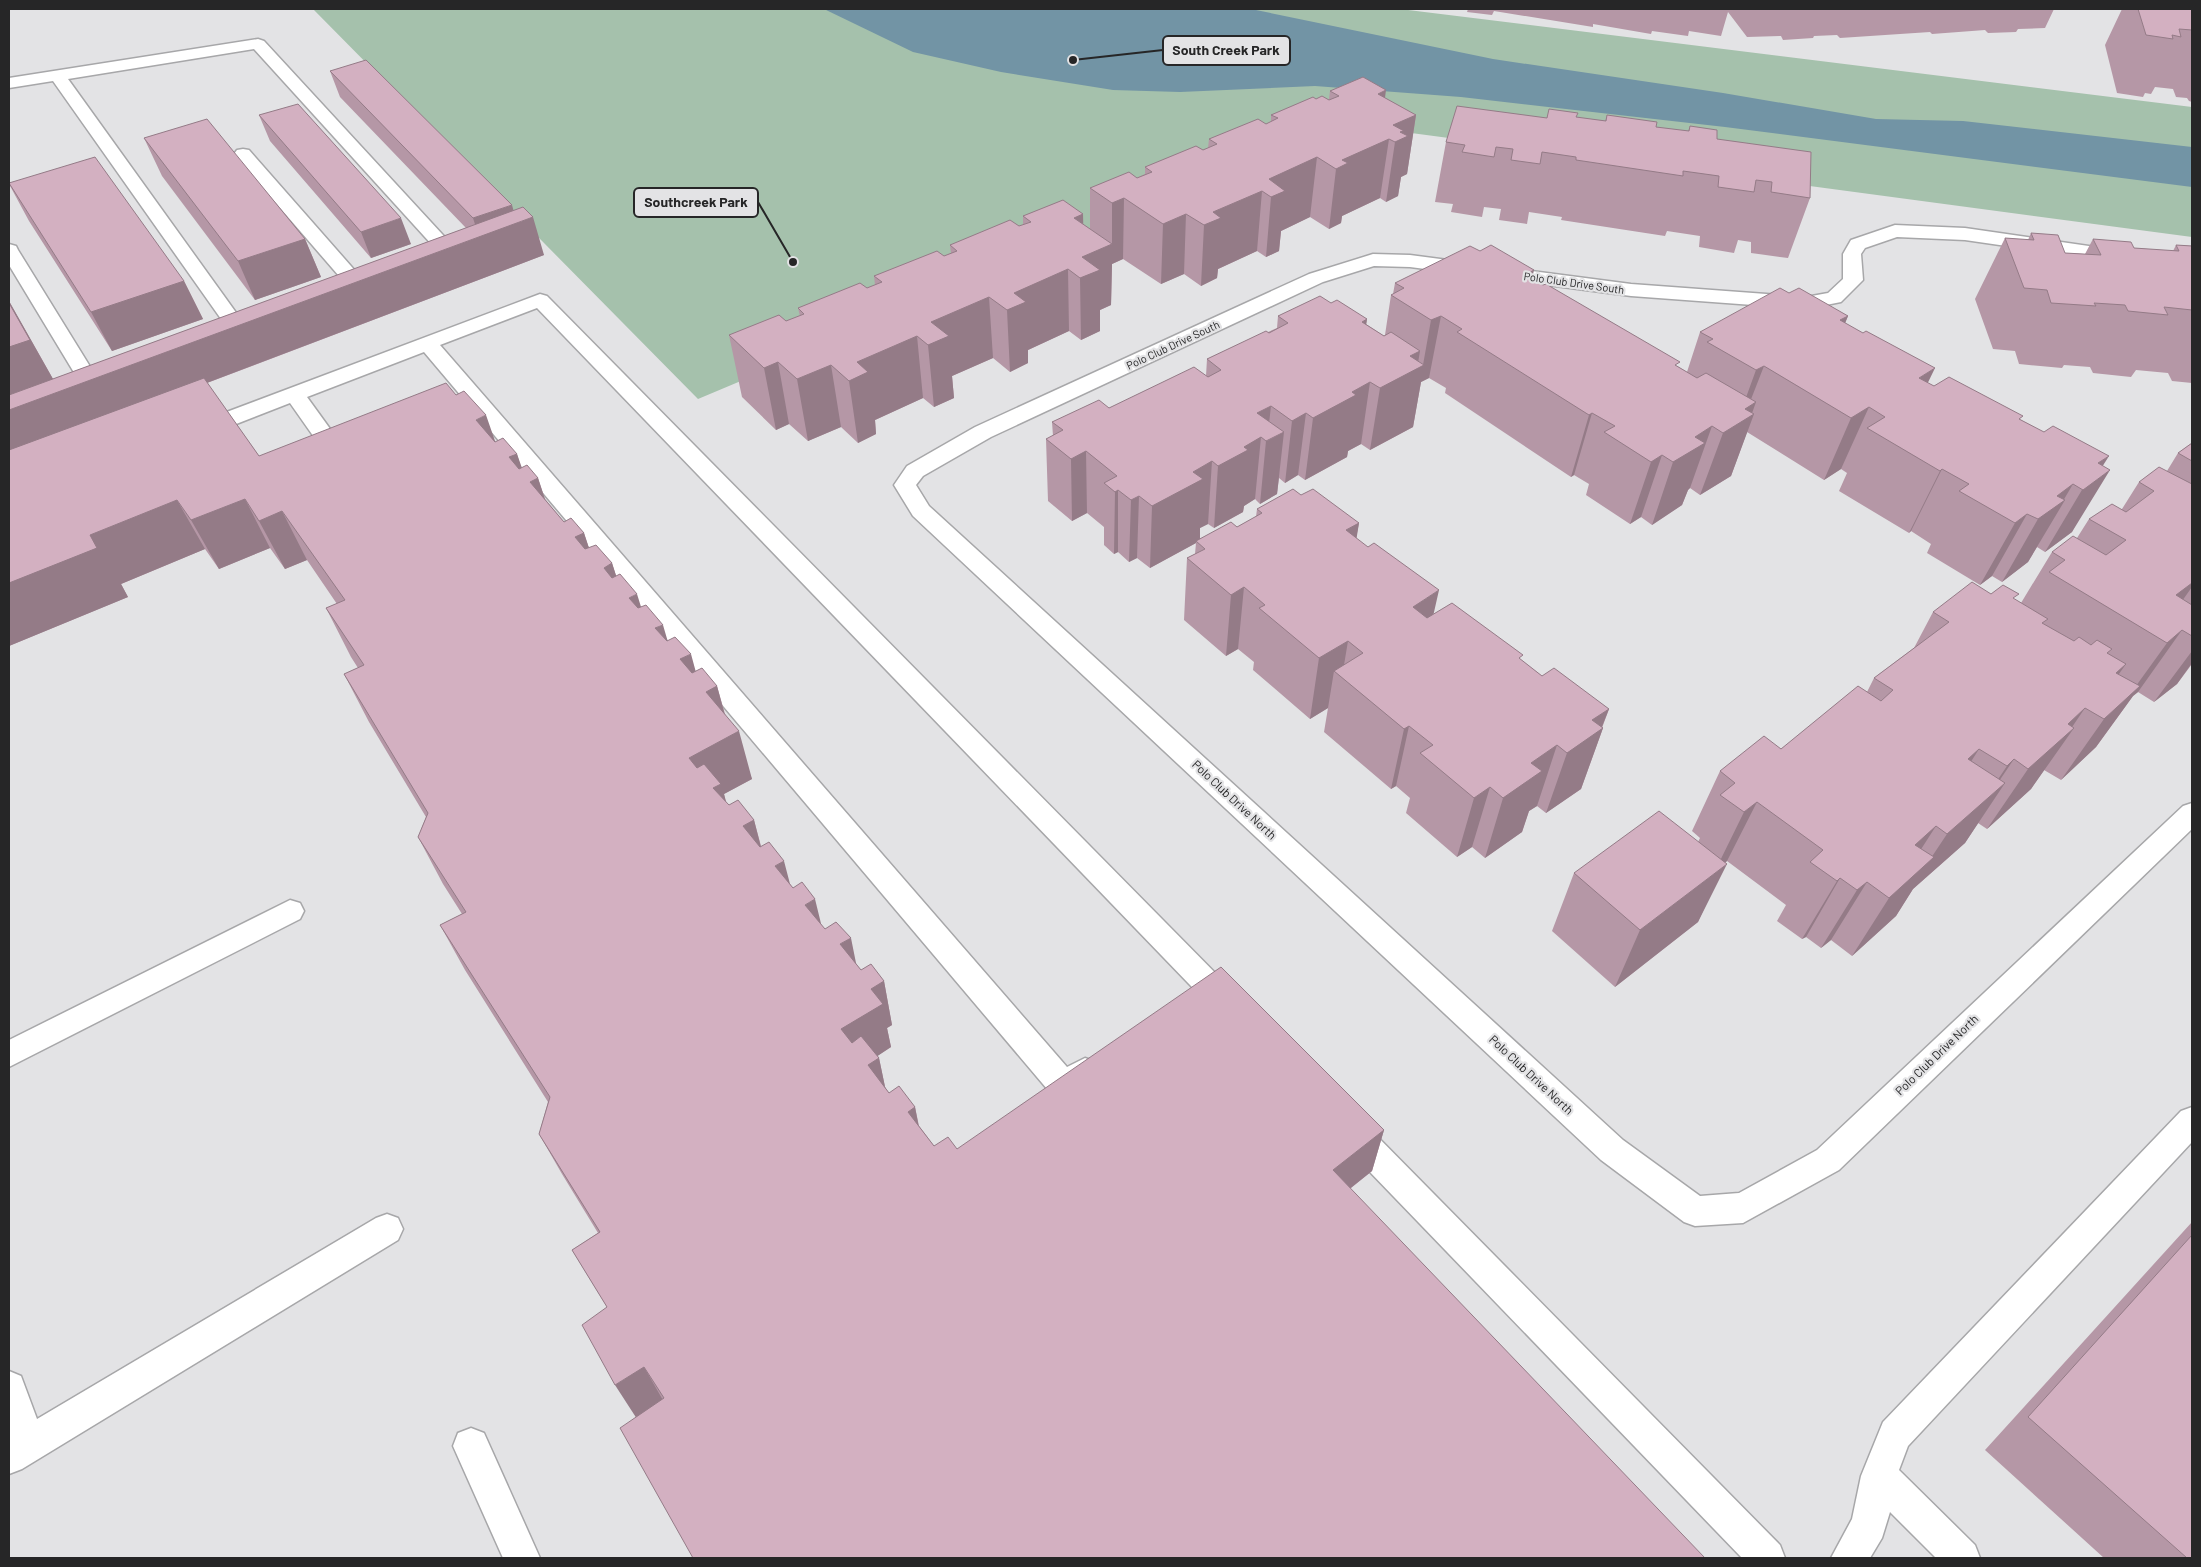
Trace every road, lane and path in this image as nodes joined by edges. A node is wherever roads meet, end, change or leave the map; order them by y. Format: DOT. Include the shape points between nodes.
graph roads {
  1 [pos="57,76"];
  2 [pos="9,83"];
  3 [pos="243,154"];
  4 [pos="9,250"];
  5 [pos="438,267"];
  6 [pos="2192,267"];
  7 [pos="383,287"];
  8 [pos="365,294"];
  9 [pos="346,301"];
  10 [pos="263,332"];
  11 [pos="245,339"];
  12 [pos="427,343"];
  13 [pos="226,346"];
  14 [pos="97,394"];
  15 [pos="294,394"];
  16 [pos="174,440"];
  17 [pos="348,468"];
  18 [pos="905,484"];
  19 [pos="2192,813"];
  20 [pos="290,911"];
  21 [pos="1244,1022"];
  22 [pos="9,1054"];
  23 [pos="1104,1058"];
  24 [pos="1335,1115"];
  25 [pos="2192,1121"];
  26 [pos="387,1229"];
  27 [pos="9,1388"];
  28 [pos="471,1446"];
  29 [pos="18,1450"];
  30 [pos="1879,1476"];
  31 [pos="522,1558"];
  32 [pos="1767,1558"];
  33 [pos="1849,1558"];
  34 [pos="1962,1558"];
  1 -- 2 [label="lane"];
  1 -- 5 [label="lane" via="258,44 456,260"];
  1 -- 11 [label="lane"];
  3 -- 8 [label="lane"];
  4 -- 14 [label="lane"];
  6 -- 18 [label="lane, Polo Club Drive South" via="1965,234 1895,232 1858,244 1852,254 1853,280 1834,298 1806,302 1631,290 1410,261 1373,260 1316,278 984,432 914,471"];
  7 -- 8 [label="lane"];
  8 -- 9 [label="lane"];
  10 -- 11 [label="lane"];
  11 -- 13 [label="lane"];
  12 -- 15 [label="lane"];
  12 -- 21 [label="lane" via="540,300 1202,992"];
  12 -- 23 [label="lane" via="1064,1086"];
  15 -- 16 [label="lane"];
  15 -- 17 [label="lane"];
  18 -- 19 [label="lane, Polo Club Drive North" via="921,511 1612,1150 1695,1211 1742,1208 1828,1160"];
  20 -- 22 [label="lane"];
  24 -- 32 [label="lane"];
  25 -- 30 [label="lane" via="1895,1434"];
  26 -- 29 [label="lane"];
  27 -- 29 [label="lane"];
  28 -- 31 [label="lane"];
  30 -- 33 [label="lane" via="1868,1524"];
  30 -- 34 [label="lane"];
}
